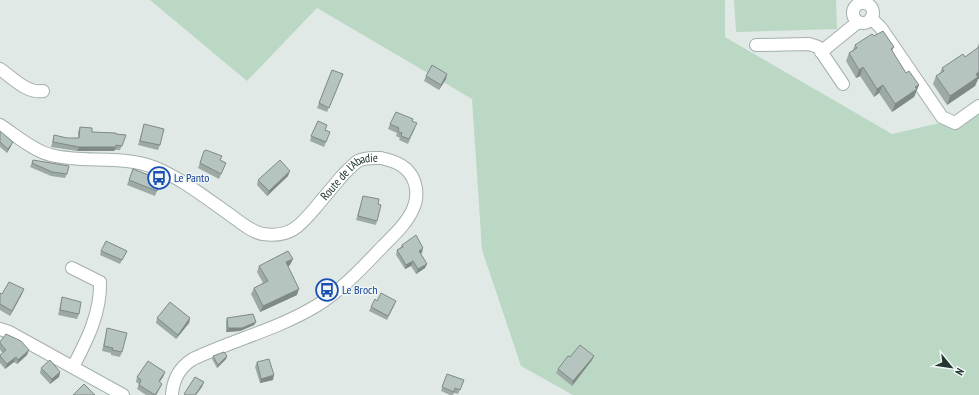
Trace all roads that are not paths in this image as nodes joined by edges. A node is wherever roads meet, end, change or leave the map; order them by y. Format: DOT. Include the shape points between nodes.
graph roads {
  1 [pos="859,2"];
  2 [pos="871,18"];
  3 [pos="858,22"];
  4 [pos="756,45"];
  5 [pos="822,52"];
  6 [pos="0,69"];
  7 [pos="843,84"];
  8 [pos="43,92"];
  9 [pos="979,106"];
  10 [pos="0,125"];
  11 [pos="72,268"];
  12 [pos="0,329"];
  13 [pos="73,367"];
  14 [pos="123,395"];
  15 [pos="172,395"];
  1 -- 2 [label="street" via="869,6 872,11"];
  1 -- 3 [label="street" via="853,14"];
  2 -- 3 [label="street" via="864,23"];
  2 -- 9 [label="street" via="881,28 942,117 955,123"];
  3 -- 5 [label="street"];
  4 -- 5 [label="street" via="809,44 818,47"];
  5 -- 7 [label="street"];
  6 -- 8 [label="street" via="29,90"];
  10 -- 15 [label="street, Route de l'Abadie" via="48,155 127,161 157,169 261,234 275,235 301,225 358,161 370,158 387,159 408,171 415,182 416,201 413,209 395,233 346,283 316,306 297,316 193,359 183,367 176,378"];
  11 -- 13 [label="street" via="100,282 100,294 90,332"];
  12 -- 13 [label="street"];
  13 -- 14 [label="street"];
}
